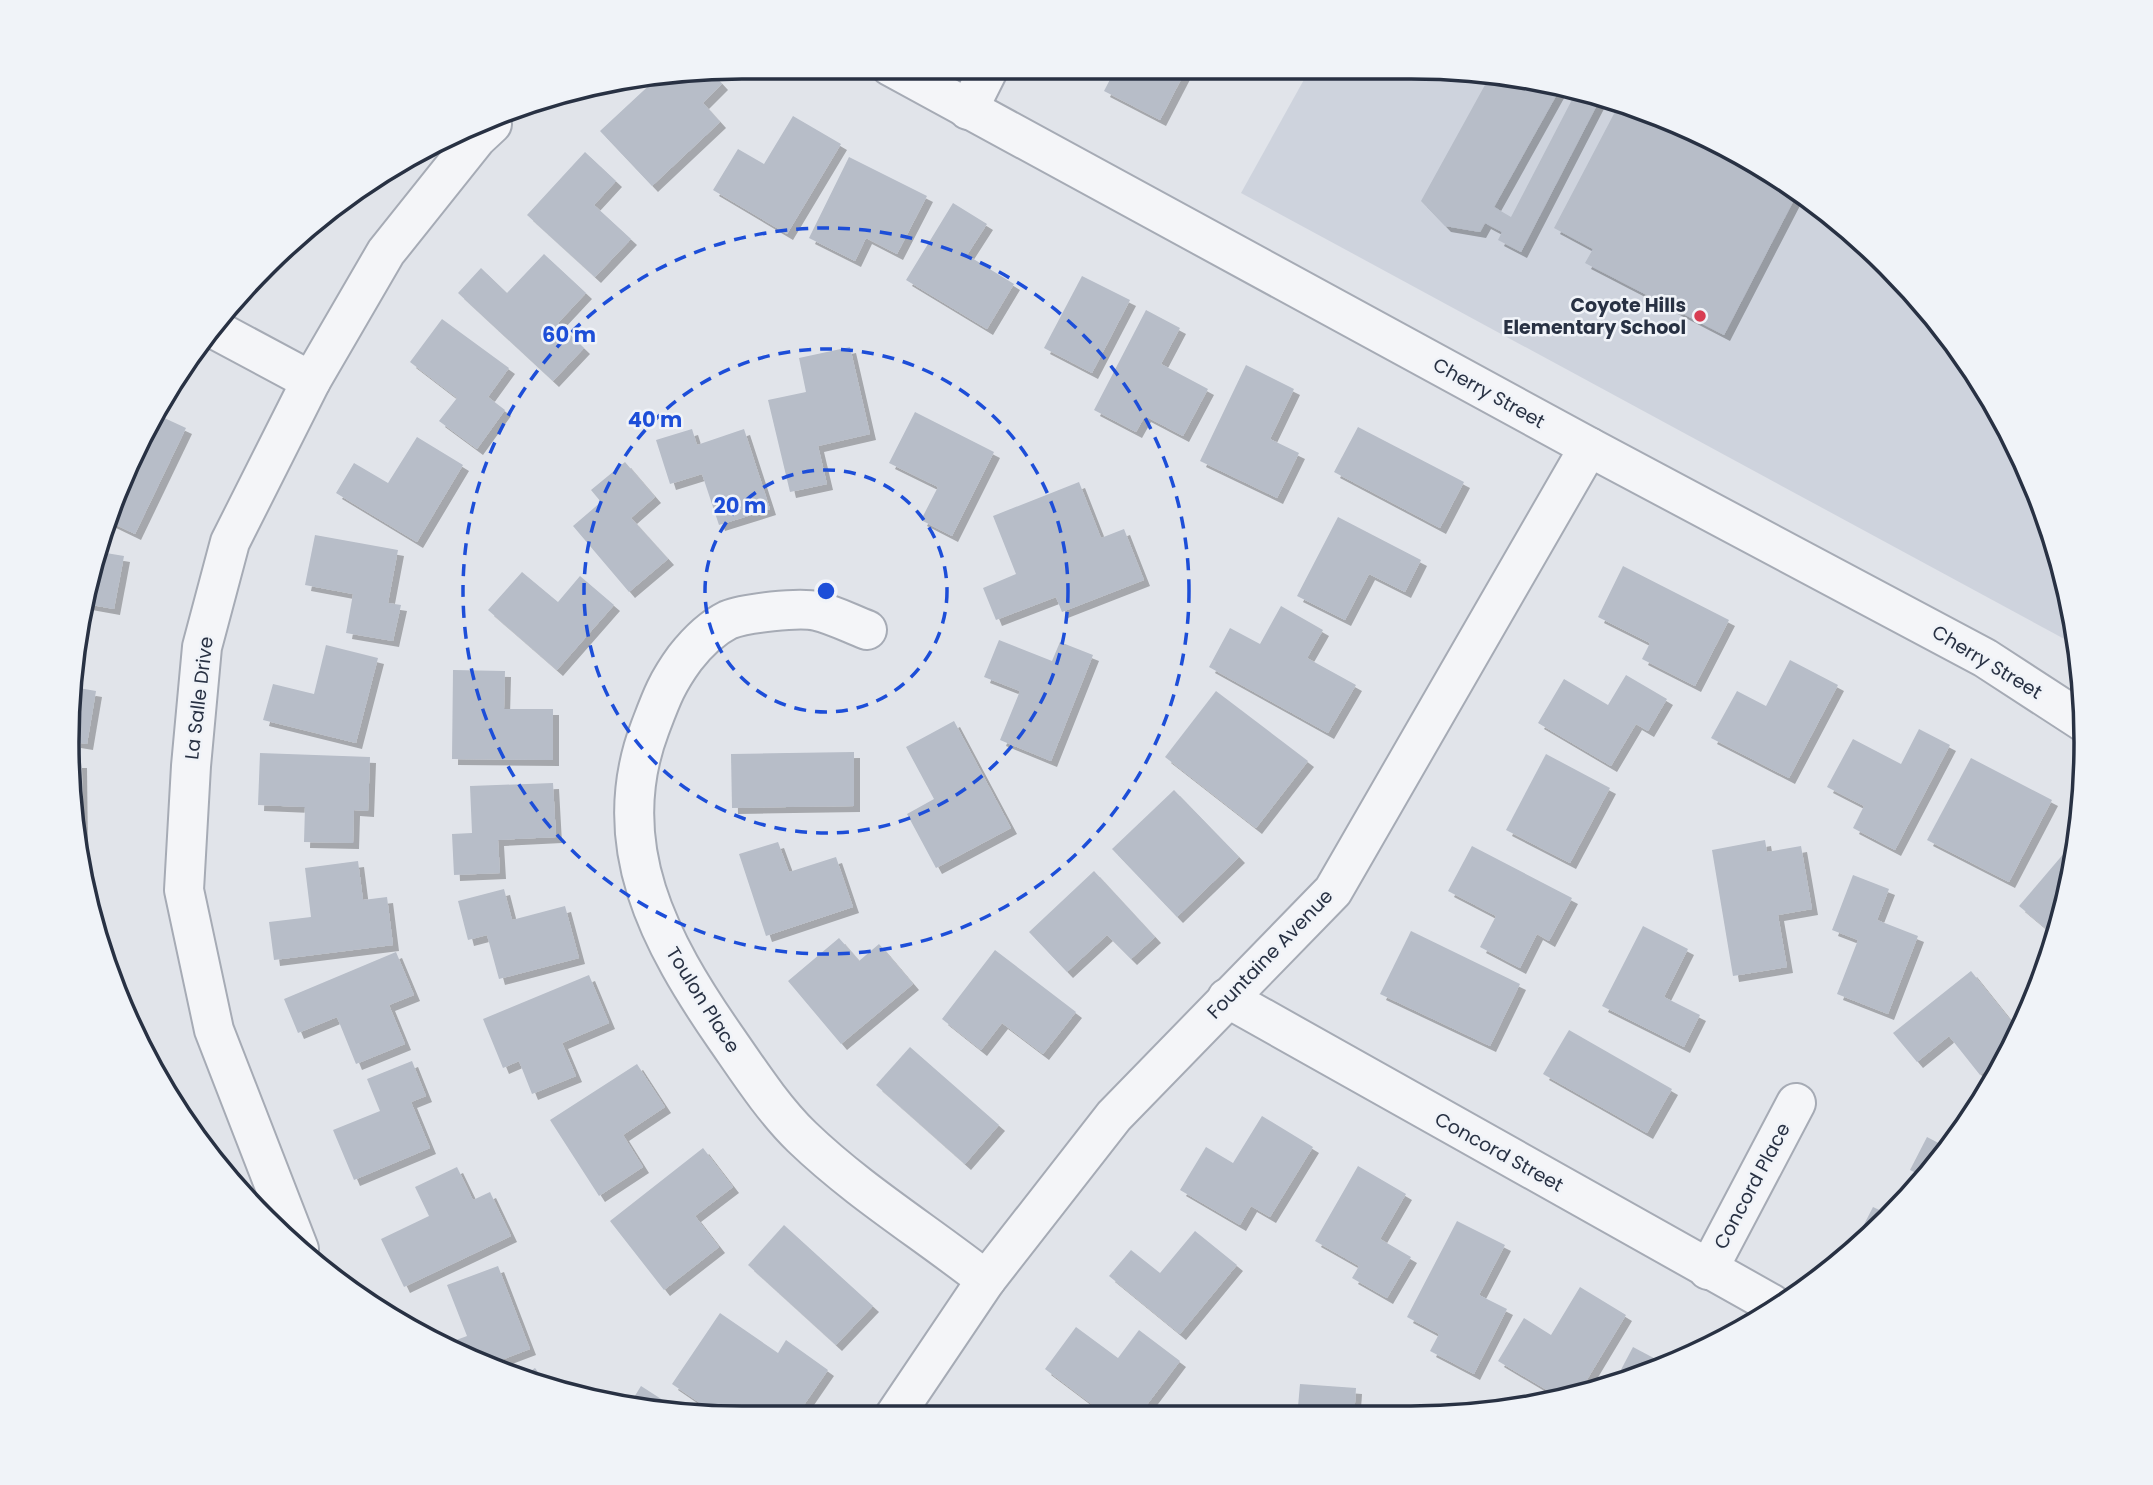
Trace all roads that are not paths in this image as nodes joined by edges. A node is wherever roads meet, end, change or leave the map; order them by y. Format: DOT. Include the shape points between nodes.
graph roads {
  1 [pos="913,79"];
  2 [pos="984,79"];
  3 [pos="968,110"];
  4 [pos="485,130"];
  5 [pos="221,332"];
  6 [pos="311,381"];
  7 [pos="1588,447"];
  8 [pos="867,630"];
  9 [pos="2073,715"];
  10 [pos="1227,998"];
  11 [pos="1796,1103"];
  12 [pos="291,1229"];
  13 [pos="1707,1270"];
  14 [pos="986,1280"];
  15 [pos="1767,1301"];
  16 [pos="902,1406"];
  1 -- 3 [label="street, Cherry Street"];
  2 -- 3 [label="street"];
  3 -- 7 [label="street, Cherry Street"];
  4 -- 6 [label="street, La Salle Drive" via="386,252"];
  5 -- 6 [label="street"];
  6 -- 12 [label="street, La Salle Drive" via="230,542 202,647 184,890 214,1030"];
  7 -- 9 [label="street, Cherry Street" via="1985,658"];
  7 -- 10 [label="street, Fountaine Avenue" via="1333,891"];
  8 -- 14 [label="street, Toulon Place" via="816,611 771,611 729,620 696,644 667,682 645,742 634,788 633,830 647,895 666,942 691,988 749,1073 802,1136"];
  10 -- 13 [label="street, Concord Street"];
  10 -- 14 [label="street, Fountaine Avenue" via="1114,1116"];
  11 -- 13 [label="street, Concord Place"];
  13 -- 15 [label="street, Concord Street"];
  14 -- 16 [label="street, Fountaine Avenue"];
}
